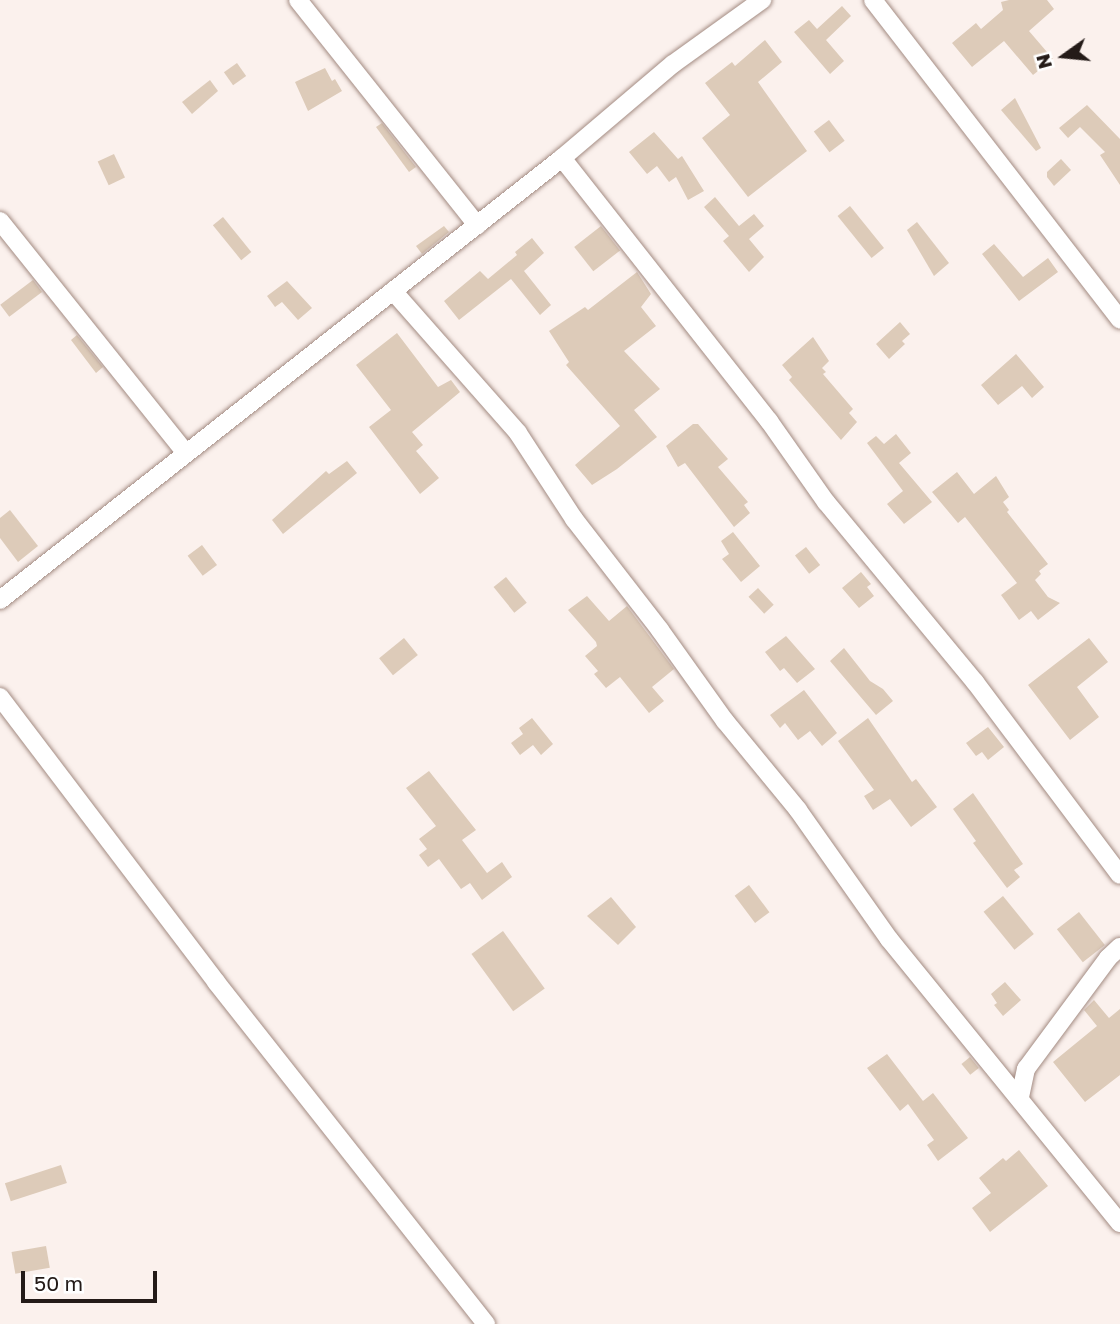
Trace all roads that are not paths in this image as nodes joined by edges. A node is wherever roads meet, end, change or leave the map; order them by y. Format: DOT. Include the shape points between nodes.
graph roads {
  1 [pos="298,0"];
  2 [pos="762,0"];
  3 [pos="873,0"];
  4 [pos="562,158"];
  5 [pos="0,221"];
  6 [pos="477,225"];
  7 [pos="393,291"];
  8 [pos="1120,320"];
  9 [pos="186,453"];
  10 [pos="0,600"];
  11 [pos="0,697"];
  12 [pos="1120,875"];
  13 [pos="1120,947"];
  14 [pos="1020,1097"];
  15 [pos="1120,1223"];
  16 [pos="486,1324"];
  1 -- 6 [label="street"];
  2 -- 4 [label="street" via="674,65"];
  3 -- 8 [label="street"];
  4 -- 6 [label="street"];
  4 -- 12 [label="street" via="769,421 826,502 975,682"];
  5 -- 9 [label="street"];
  6 -- 7 [label="street"];
  7 -- 9 [label="street"];
  7 -- 14 [label="street" via="518,433 558,497 724,721 798,810 889,939"];
  9 -- 10 [label="street"];
  11 -- 16 [label="street" via="216,982"];
  13 -- 14 [label="street" via="1026,1069"];
  14 -- 15 [label="street"];
}
